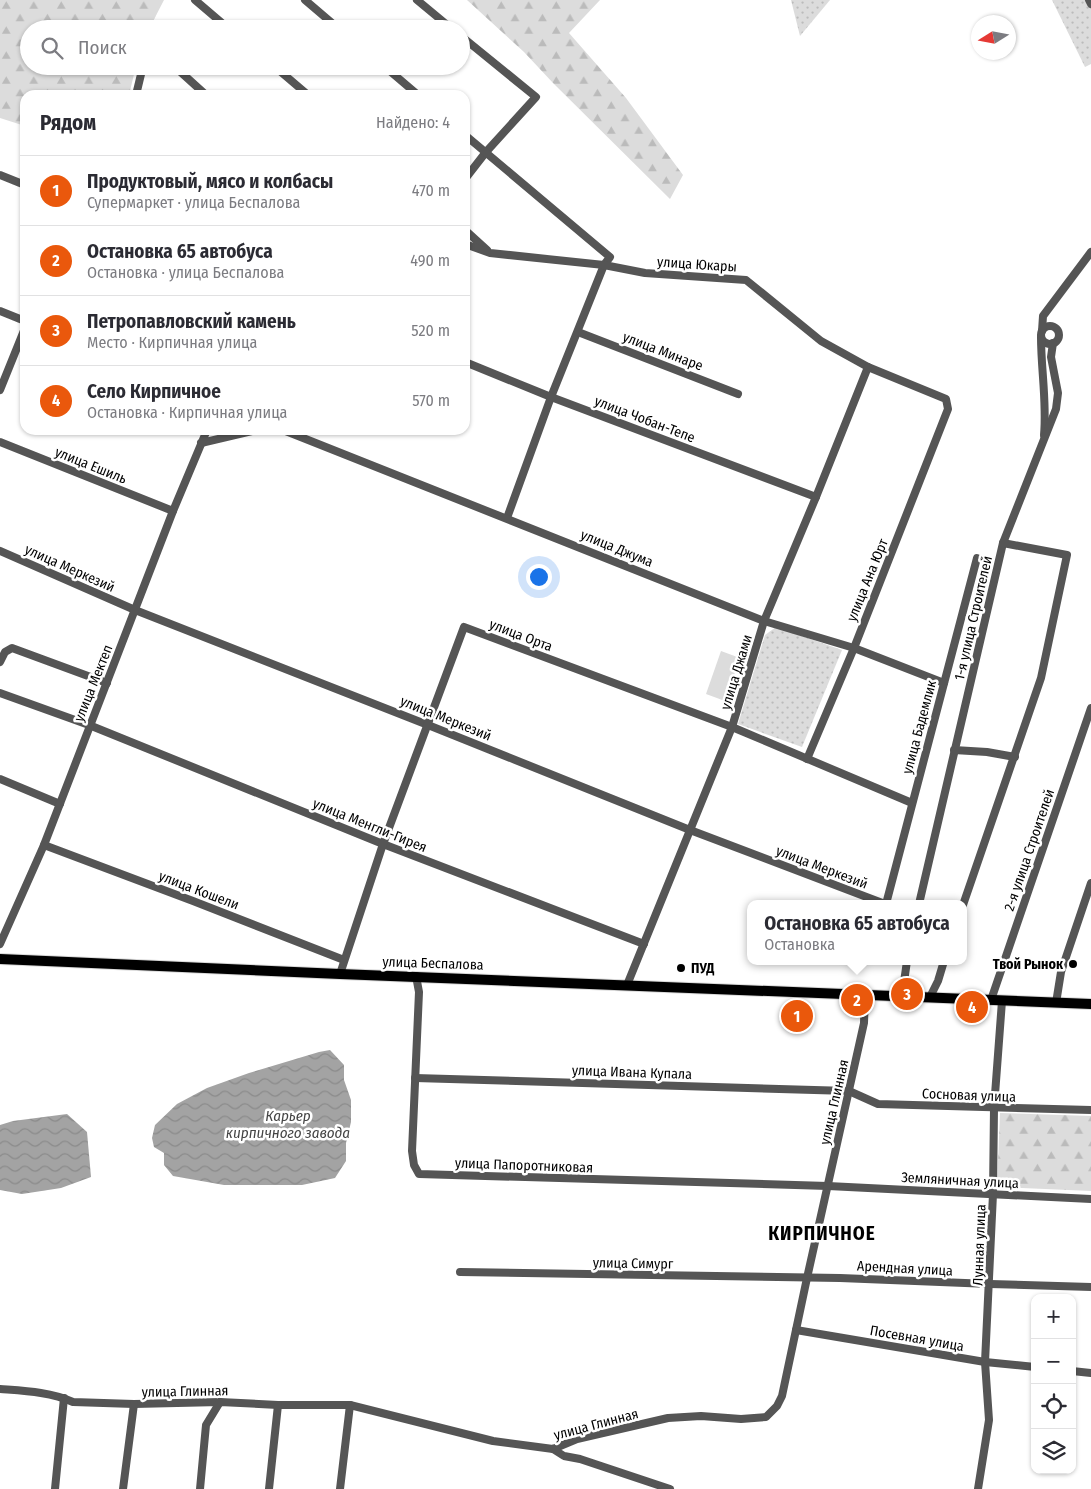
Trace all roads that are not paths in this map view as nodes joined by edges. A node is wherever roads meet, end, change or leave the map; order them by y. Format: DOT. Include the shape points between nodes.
graph roads {
  1 [pos="195,0"];
  2 [pos="305,0"];
  3 [pos="417,0"];
  4 [pos="1089,0"];
  5 [pos="1091,4"];
  6 [pos="218,20"];
  7 [pos="328,20"];
  8 [pos="441,20"];
  9 [pos="470,43"];
  10 [pos="141,75"];
  11 [pos="184,75"];
  12 [pos="285,75"];
  13 [pos="395,75"];
  14 [pos="137,90"];
  15 [pos="200,90"];
  16 [pos="302,90"];
  17 [pos="412,90"];
  18 [pos="470,139"];
  19 [pos="486,152"];
  20 [pos="470,173"];
  21 [pos="0,175"];
  22 [pos="20,183"];
  23 [pos="470,235"];
  24 [pos="470,246"];
  25 [pos="1091,252"];
  26 [pos="490,253"];
  27 [pos="604,265"];
  28 [pos="0,311"];
  29 [pos="1044,316"];
  30 [pos="20,319"];
  31 [pos="1056,328"];
  32 [pos="578,332"];
  33 [pos="1041,334"];
  34 [pos="20,340"];
  35 [pos="1053,343"];
  36 [pos="470,364"];
  37 [pos="868,367"];
  38 [pos="0,390"];
  39 [pos="738,394"];
  40 [pos="552,397"];
  41 [pos="948,410"];
  42 [pos="205,435"];
  43 [pos="235,435"];
  44 [pos="296,435"];
  45 [pos="0,442"];
  46 [pos="201,443"];
  47 [pos="1039,454"];
  48 [pos="816,497"];
  49 [pos="173,511"];
  50 [pos="507,518"];
  51 [pos="1003,543"];
  52 [pos="0,551"];
  53 [pos="977,558"];
  54 [pos="135,610"];
  55 [pos="764,621"];
  56 [pos="854,648"];
  57 [pos="0,662"];
  58 [pos="107,683"];
  59 [pos="944,683"];
  60 [pos="0,693"];
  61 [pos="1091,708"];
  62 [pos="89,725"];
  63 [pos="428,725"];
  64 [pos="732,727"];
  65 [pos="954,750"];
  66 [pos="1014,757"];
  67 [pos="807,759"];
  68 [pos="0,779"];
  69 [pos="60,804"];
  70 [pos="912,804"];
  71 [pos="690,830"];
  72 [pos="383,844"];
  73 [pos="44,845"];
  74 [pos="1091,883"];
  75 [pos="875,900"];
  76 [pos="887,900"];
  77 [pos="920,900"];
  78 [pos="965,900"];
  79 [pos="0,944"];
  80 [pos="644,944"];
  81 [pos="0,959"];
  82 [pos="344,960"];
  83 [pos="906,965"];
  84 [pos="943,965"];
  85 [pos="340,974"];
  86 [pos="416,976"];
  87 [pos="627,985"];
  88 [pos="865,994"];
  89 [pos="902,996"];
  90 [pos="930,997"];
  91 [pos="991,1000"];
  92 [pos="1002,1001"];
  93 [pos="1056,1003"];
  94 [pos="1091,1004"];
  95 [pos="415,1078"];
  96 [pos="849,1091"];
  97 [pos="994,1108"];
  98 [pos="1091,1110"];
  99 [pos="828,1186"];
  100 [pos="993,1194"];
  101 [pos="1091,1199"];
  102 [pos="460,1272"];
  103 [pos="807,1278"];
  104 [pos="990,1284"];
  105 [pos="1091,1286"];
  106 [pos="796,1330"];
  107 [pos="985,1362"];
  108 [pos="1031,1367"];
  109 [pos="1076,1371"];
  110 [pos="1091,1373"];
  111 [pos="0,1389"];
  112 [pos="64,1398"];
  113 [pos="220,1402"];
  114 [pos="134,1404"];
  115 [pos="278,1405"];
  116 [pos="350,1405"];
  117 [pos="553,1449"];
  118 [pos="55,1489"];
  119 [pos="124,1489"];
  120 [pos="200,1489"];
  121 [pos="268,1489"];
  122 [pos="340,1489"];
  123 [pos="670,1489"];
  124 [pos="978,1489"];
  1 -- 6 [label="street"];
  2 -- 7 [label="street"];
  3 -- 8 [label="street"];
  4 -- 5 [label="street"];
  9 -- 19 [label="street" via="536,97"];
  10 -- 14 [label="street"];
  11 -- 15 [label="street"];
  12 -- 16 [label="street"];
  13 -- 17 [label="street"];
  18 -- 19 [label="street"];
  19 -- 20 [label="street"];
  19 -- 27 [label="street" via="610,257"];
  21 -- 22 [label="street"];
  23 -- 26 [label="street"];
  24 -- 26 [label="street, улица Юкары"];
  25 -- 29 [label="street"];
  26 -- 27 [label="street, улица Юкары"];
  27 -- 32 [label="street"];
  27 -- 37 [label="street, улица Юкары" via="645,272 746,280 821,340"];
  28 -- 30 [label="street"];
  29 -- 31 [label="street"];
  29 -- 33 [label="street"];
  31 -- 33 [label="street" via="1048,326"];
  31 -- 35 [label="street" via="1058,336"];
  32 -- 39 [label="street, улица Минаре"];
  32 -- 40 [label="street"];
  33 -- 35 [label="street" via="1047,343"];
  33 -- 47 [label="street" via="1046,417"];
  34 -- 38 [label="street"];
  35 -- 47 [label="street, 1-я улица Строителей" via="1051,357 1058,393 1056,409"];
  36 -- 40 [label="street, улица Чобан-Тепе"];
  37 -- 41 [label="street, улица Юкары" via="946,399"];
  37 -- 48 [label="street, улица Джами"];
  40 -- 48 [label="street, улица Чобан-Тепе"];
  40 -- 50 [label="street"];
  41 -- 56 [label="street, улица Ана Юрт"];
  42 -- 46 [label="street, улица Мектеп"];
  43 -- 46 [label="street"];
  44 -- 50 [label="street, улица Джума"];
  45 -- 49 [label="street, улица Ешиль"];
  46 -- 49 [label="street, улица Мектеп"];
  47 -- 51 [label="street, 1-я улица Строителей"];
  48 -- 55 [label="street, улица Джами"];
  49 -- 54 [label="street, улица Мектеп"];
  50 -- 55 [label="street, улица Джума"];
  51 -- 65 [label="street, 1-я улица Строителей"];
  51 -- 66 [label="street" via="1067,555 1041,678"];
  52 -- 54 [label="street, улица Меркезий"];
  53 -- 59 [label="street, улица Бадемлик"];
  54 -- 58 [label="street, улица Мектеп"];
  54 -- 63 [label="street, улица Меркезий"];
  55 -- 56 [label="street, улица Джума"];
  55 -- 64 [label="street, улица Джами"];
  56 -- 59 [label="street, улица Джума"];
  56 -- 67 [label="street, улица Ана Юрт"];
  57 -- 58 [label="street" via="5,652 12,648"];
  58 -- 62 [label="street, улица Мектеп"];
  59 -- 70 [label="street, улица Бадемлик"];
  60 -- 62 [label="street, улица Менгли-Гирея"];
  61 -- 91 [label="street, 2-я улица Строителей"];
  62 -- 69 [label="street, улица Мектеп"];
  62 -- 72 [label="street, улица Менгли-Гирея"];
  63 -- 64 [label="street, улица Орта" via="464,627"];
  63 -- 71 [label="street, улица Меркезий"];
  63 -- 72 [label="street, улица Орта"];
  64 -- 67 [label="street, улица Орта"];
  64 -- 71 [label="street, улица Джами"];
  65 -- 66 [label="street"];
  65 -- 77 [label="street, 1-я улица Строителей"];
  66 -- 78 [label="street"];
  67 -- 70 [label="street, улица Орта"];
  68 -- 69 [label="street"];
  69 -- 73 [label="street, улица Мектеп"];
  70 -- 76 [label="street, улица Бадемлик"];
  71 -- 75 [label="street, улица Меркезий"];
  71 -- 80 [label="street, улица Джами"];
  72 -- 80 [label="street, улица Менгли-Гирея"];
  72 -- 82 [label="street, улица Орта"];
  73 -- 79 [label="street, улица Мектеп"];
  73 -- 82 [label="street, улица Кошели"];
  74 -- 93 [label="street" via="1061,972"];
  80 -- 87 [label="street, улица Джами"];
  81 -- 85 [label="main road, улица Беспалова"];
  82 -- 85 [label="street, улица Орта"];
  83 -- 89 [label="street"];
  84 -- 90 [label="street"];
  85 -- 86 [label="main road, улица Беспалова"];
  86 -- 87 [label="main road, улица Беспалова"];
  86 -- 95 [label="street, улица Папоротниковая"];
  87 -- 88 [label="main road, улица Беспалова"];
  88 -- 89 [label="main road, улица Беспалова"];
  88 -- 96 [label="street, улица Глинная" via="864,1023"];
  89 -- 90 [label="main road, улица Беспалова"];
  90 -- 91 [label="main road, улица Беспалова"];
  91 -- 92 [label="main road, улица Беспалова"];
  92 -- 93 [label="main road, улица Беспалова"];
  92 -- 97 [label="street, Лунная улица"];
  93 -- 94 [label="main road, улица Беспалова"];
  95 -- 96 [label="street, улица Ивана Купала"];
  95 -- 99 [label="street, улица Папоротниковая" via="412,1151 419,1174"];
  96 -- 97 [label="street, Сосновая улица" via="878,1104"];
  96 -- 99 [label="street, улица Глинная"];
  97 -- 98 [label="street, Сосновая улица"];
  97 -- 100 [label="street, Лунная улица"];
  99 -- 100 [label="street, Земляничная улица"];
  99 -- 103 [label="street, улица Глинная"];
  100 -- 101 [label="street, Земляничная улица"];
  100 -- 104 [label="street, Лунная улица"];
  102 -- 103 [label="street, улица Симург"];
  103 -- 104 [label="street, Арендная улица"];
  103 -- 106 [label="street, улица Глинная"];
  104 -- 105 [label="street, Арендная улица"];
  104 -- 107 [label="street, Лунная улица"];
  106 -- 107 [label="street, Посевная улица"];
  106 -- 117 [label="street, улица Глинная" via="782,1396 766,1417 668,1418 577,1439"];
  107 -- 108 [label="street, Посевная улица"];
  107 -- 124 [label="street, Лунная улица" via="989,1420"];
  109 -- 110 [label="street"];
  111 -- 112 [label="street, улица Глинная" via="34,1391"];
  112 -- 114 [label="street, улица Глинная" via="73,1402"];
  112 -- 118 [label="street"];
  113 -- 114 [label="street, улица Глинная"];
  113 -- 115 [label="street, улица Глинная"];
  113 -- 120 [label="street" via="206,1425"];
  114 -- 119 [label="street"];
  115 -- 116 [label="street, улица Глинная"];
  115 -- 121 [label="street"];
  116 -- 117 [label="street, улица Глинная" via="493,1441"];
  116 -- 122 [label="street"];
  117 -- 123 [label="street" via="564,1456"];
}
